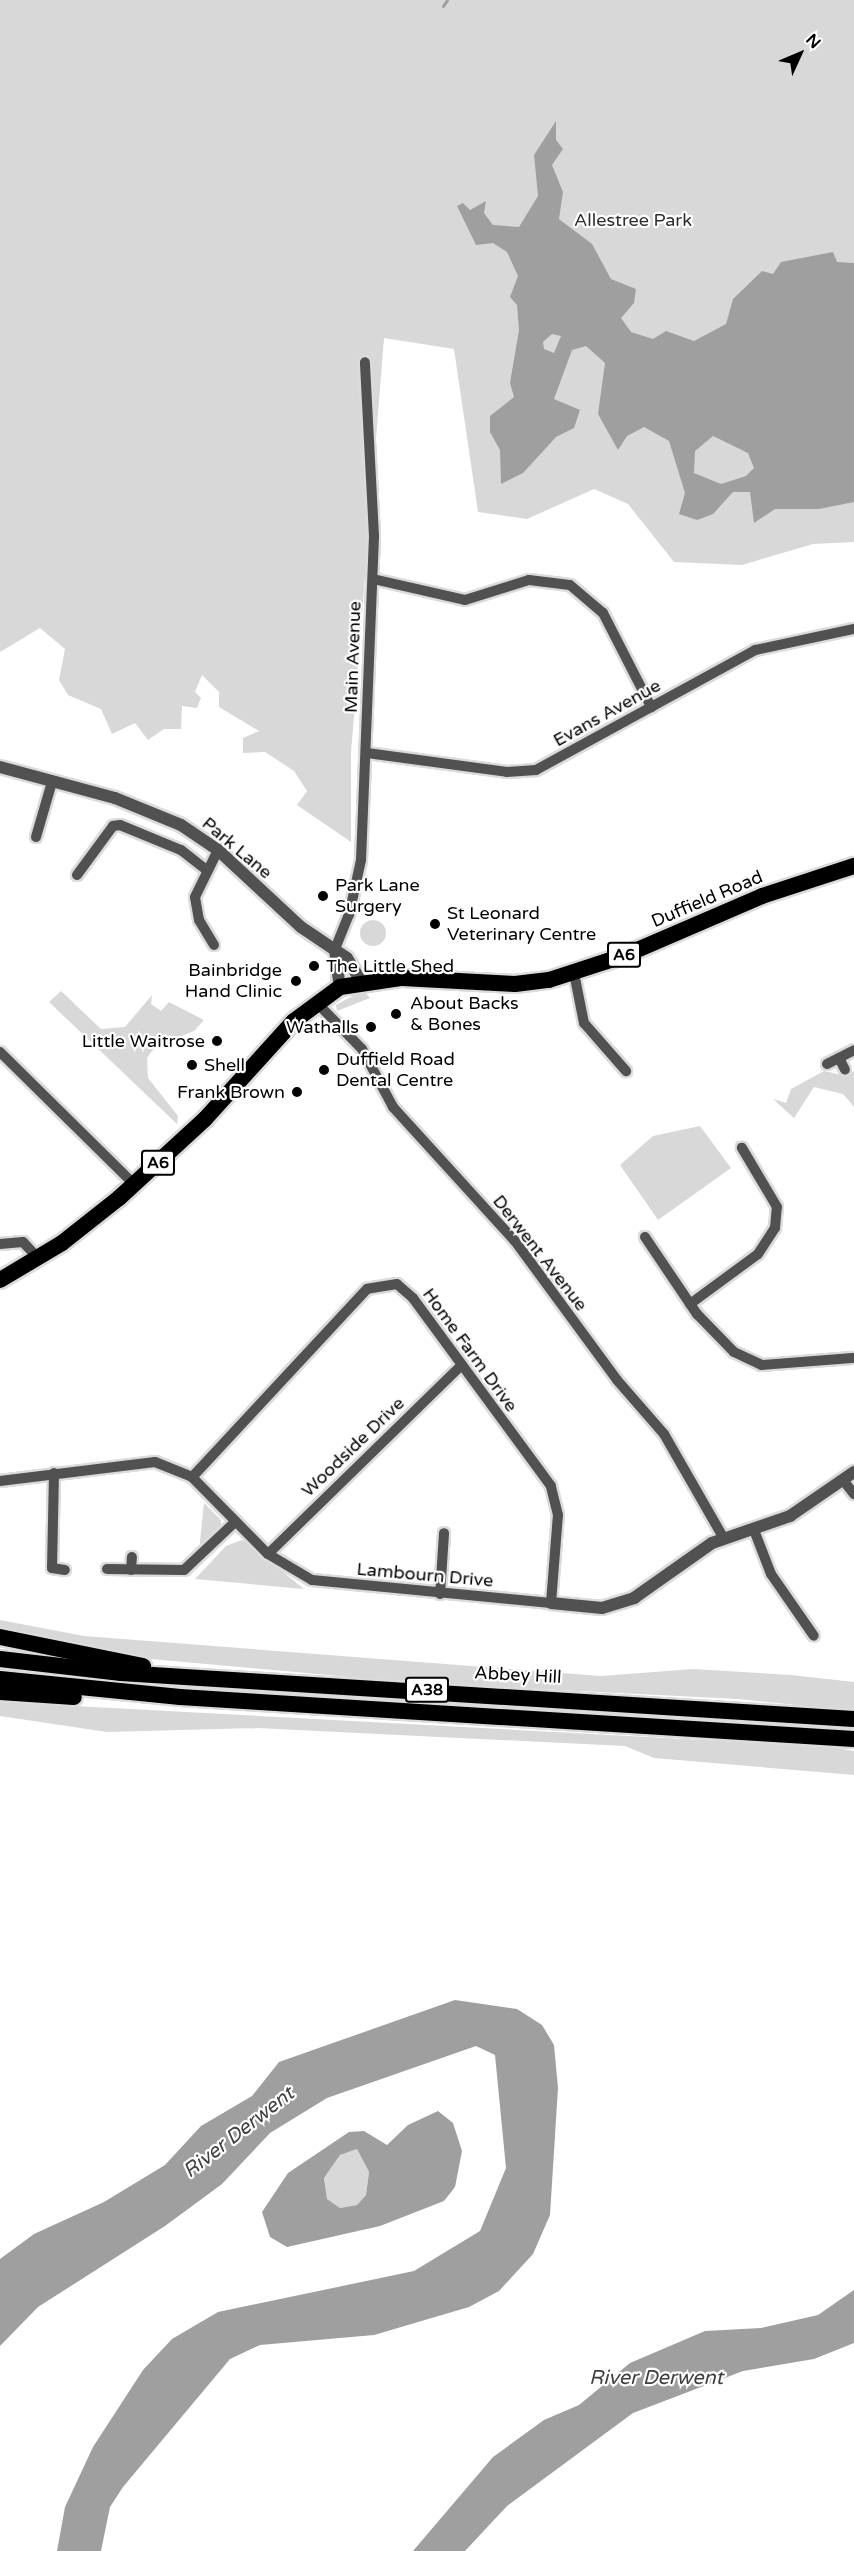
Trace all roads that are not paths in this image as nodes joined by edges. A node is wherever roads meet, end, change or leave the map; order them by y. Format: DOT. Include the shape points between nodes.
graph roads {
  1 [pos="364,362"];
  2 [pos="373,579"];
  3 [pos="854,629"];
  4 [pos="651,707"];
  5 [pos="366,753"];
  6 [pos="0,767"];
  7 [pos="52,782"];
  8 [pos="36,837"];
  9 [pos="218,850"];
  10 [pos="854,866"];
  11 [pos="205,869"];
  12 [pos="77,875"];
  13 [pos="214,945"];
  14 [pos="335,949"];
  15 [pos="574,973"];
  16 [pos="360,980"];
  17 [pos="340,987"];
  18 [pos="316,1002"];
  19 [pos="854,1050"];
  20 [pos="0,1052"];
  21 [pos="839,1058"];
  22 [pos="827,1064"];
  23 [pos="845,1070"];
  24 [pos="626,1071"];
  25 [pos="742,1148"];
  26 [pos="134,1185"];
  27 [pos="645,1237"];
  28 [pos="0,1244"];
  29 [pos="39,1259"];
  30 [pos="0,1280"];
  31 [pos="690,1304"];
  32 [pos="854,1358"];
  33 [pos="462,1365"];
  34 [pos="854,1472"];
  35 [pos="54,1473"];
  36 [pos="192,1478"];
  37 [pos="843,1480"];
  38 [pos="0,1481"];
  39 [pos="854,1494"];
  40 [pos="236,1521"];
  41 [pos="754,1530"];
  42 [pos="444,1533"];
  43 [pos="723,1537"];
  44 [pos="268,1554"];
  45 [pos="132,1557"];
  46 [pos="107,1569"];
  47 [pos="65,1570"];
  48 [pos="131,1570"];
  49 [pos="440,1594"];
  50 [pos="551,1604"];
  51 [pos="814,1636"];
  52 [pos="0,1637"];
  53 [pos="0,1659"];
  54 [pos="197,1676"];
  55 [pos="0,1679"];
  56 [pos="0,1692"];
  57 [pos="180,1697"];
  58 [pos="854,1719"];
  59 [pos="854,1739"];
  1 -- 2 [label="street, Main Avenue"];
  2 -- 4 [label="street" via="465,600 529,580 570,585 603,613"];
  2 -- 5 [label="street, Main Avenue"];
  3 -- 4 [label="street, Evans Avenue" via="755,650"];
  4 -- 5 [label="street, Evans Avenue" via="528,772"];
  5 -- 14 [label="street, Main Avenue" via="361,863"];
  6 -- 7 [label="street, Park Lane"];
  7 -- 8 [label="street"];
  7 -- 9 [label="street, Park Lane" via="151,811"];
  9 -- 11 [label="street"];
  9 -- 14 [label="street, Park Lane" via="302,927"];
  10 -- 15 [label="highway, Duffield Road / A6" via="762,896"];
  11 -- 12 [label="street" via="181,850 120,825 113,826"];
  11 -- 13 [label="street" via="196,887 196,909"];
  14 -- 16 [label="street, Park Lane" via="351,963"];
  14 -- 17 [label="street"];
  15 -- 16 [label="highway, Duffield Road / A6" via="515,984"];
  15 -- 24 [label="street" via="584,1023"];
  16 -- 17 [label="highway, Duffield Road / A6"];
  17 -- 18 [label="highway, Duffield Road / A6"];
  18 -- 26 [label="highway, Duffield Road / A6"];
  18 -- 43 [label="street, Derwent Avenue" via="362,1049 393,1107 515,1241 617,1380 664,1434"];
  19 -- 21 [label="street"];
  20 -- 26 [label="street"];
  21 -- 22 [label="street"];
  21 -- 23 [label="street"];
  25 -- 31 [label="street" via="777,1207 775,1228 758,1254"];
  26 -- 29 [label="highway, Duffield Road / A6"];
  27 -- 31 [label="street"];
  28 -- 29 [label="street" via="23,1242"];
  29 -- 30 [label="highway, Duffield Road / A6"];
  31 -- 32 [label="street" via="734,1352 762,1365"];
  33 -- 36 [label="street, Home Farm Drive" via="405,1290 397,1284 375,1284"];
  33 -- 44 [label="street, Woodside Drive"];
  33 -- 50 [label="street, Home Farm Drive" via="555,1496"];
  34 -- 37 [label="street, Lambourn Drive"];
  35 -- 36 [label="street, Lambourn Drive" via="137,1462 174,1467"];
  35 -- 38 [label="street, Lambourn Drive"];
  35 -- 47 [label="street" via="52,1568"];
  36 -- 40 [label="street, Lambourn Drive"];
  37 -- 39 [label="street"];
  37 -- 41 [label="street, Lambourn Drive" via="790,1516"];
  40 -- 44 [label="street, Lambourn Drive"];
  40 -- 48 [label="street" via="184,1569"];
  41 -- 43 [label="street, Lambourn Drive"];
  41 -- 51 [label="street" via="771,1574"];
  42 -- 49 [label="street"];
  43 -- 50 [label="street, Lambourn Drive" via="628,1601 603,1608"];
  44 -- 49 [label="street, Lambourn Drive" via="312,1580"];
  45 -- 48 [label="street"];
  46 -- 48 [label="street"];
  49 -- 50 [label="street, Lambourn Drive"];
  52 -- 54 [label="highway"];
  53 -- 54 [label="highway, Abbey Hill / A38"];
  54 -- 58 [label="highway, Abbey Hill / A38"];
  55 -- 57 [label="highway, A38"];
  56 -- 57 [label="highway"];
  57 -- 59 [label="highway, A38" via="702,1725"];
}
